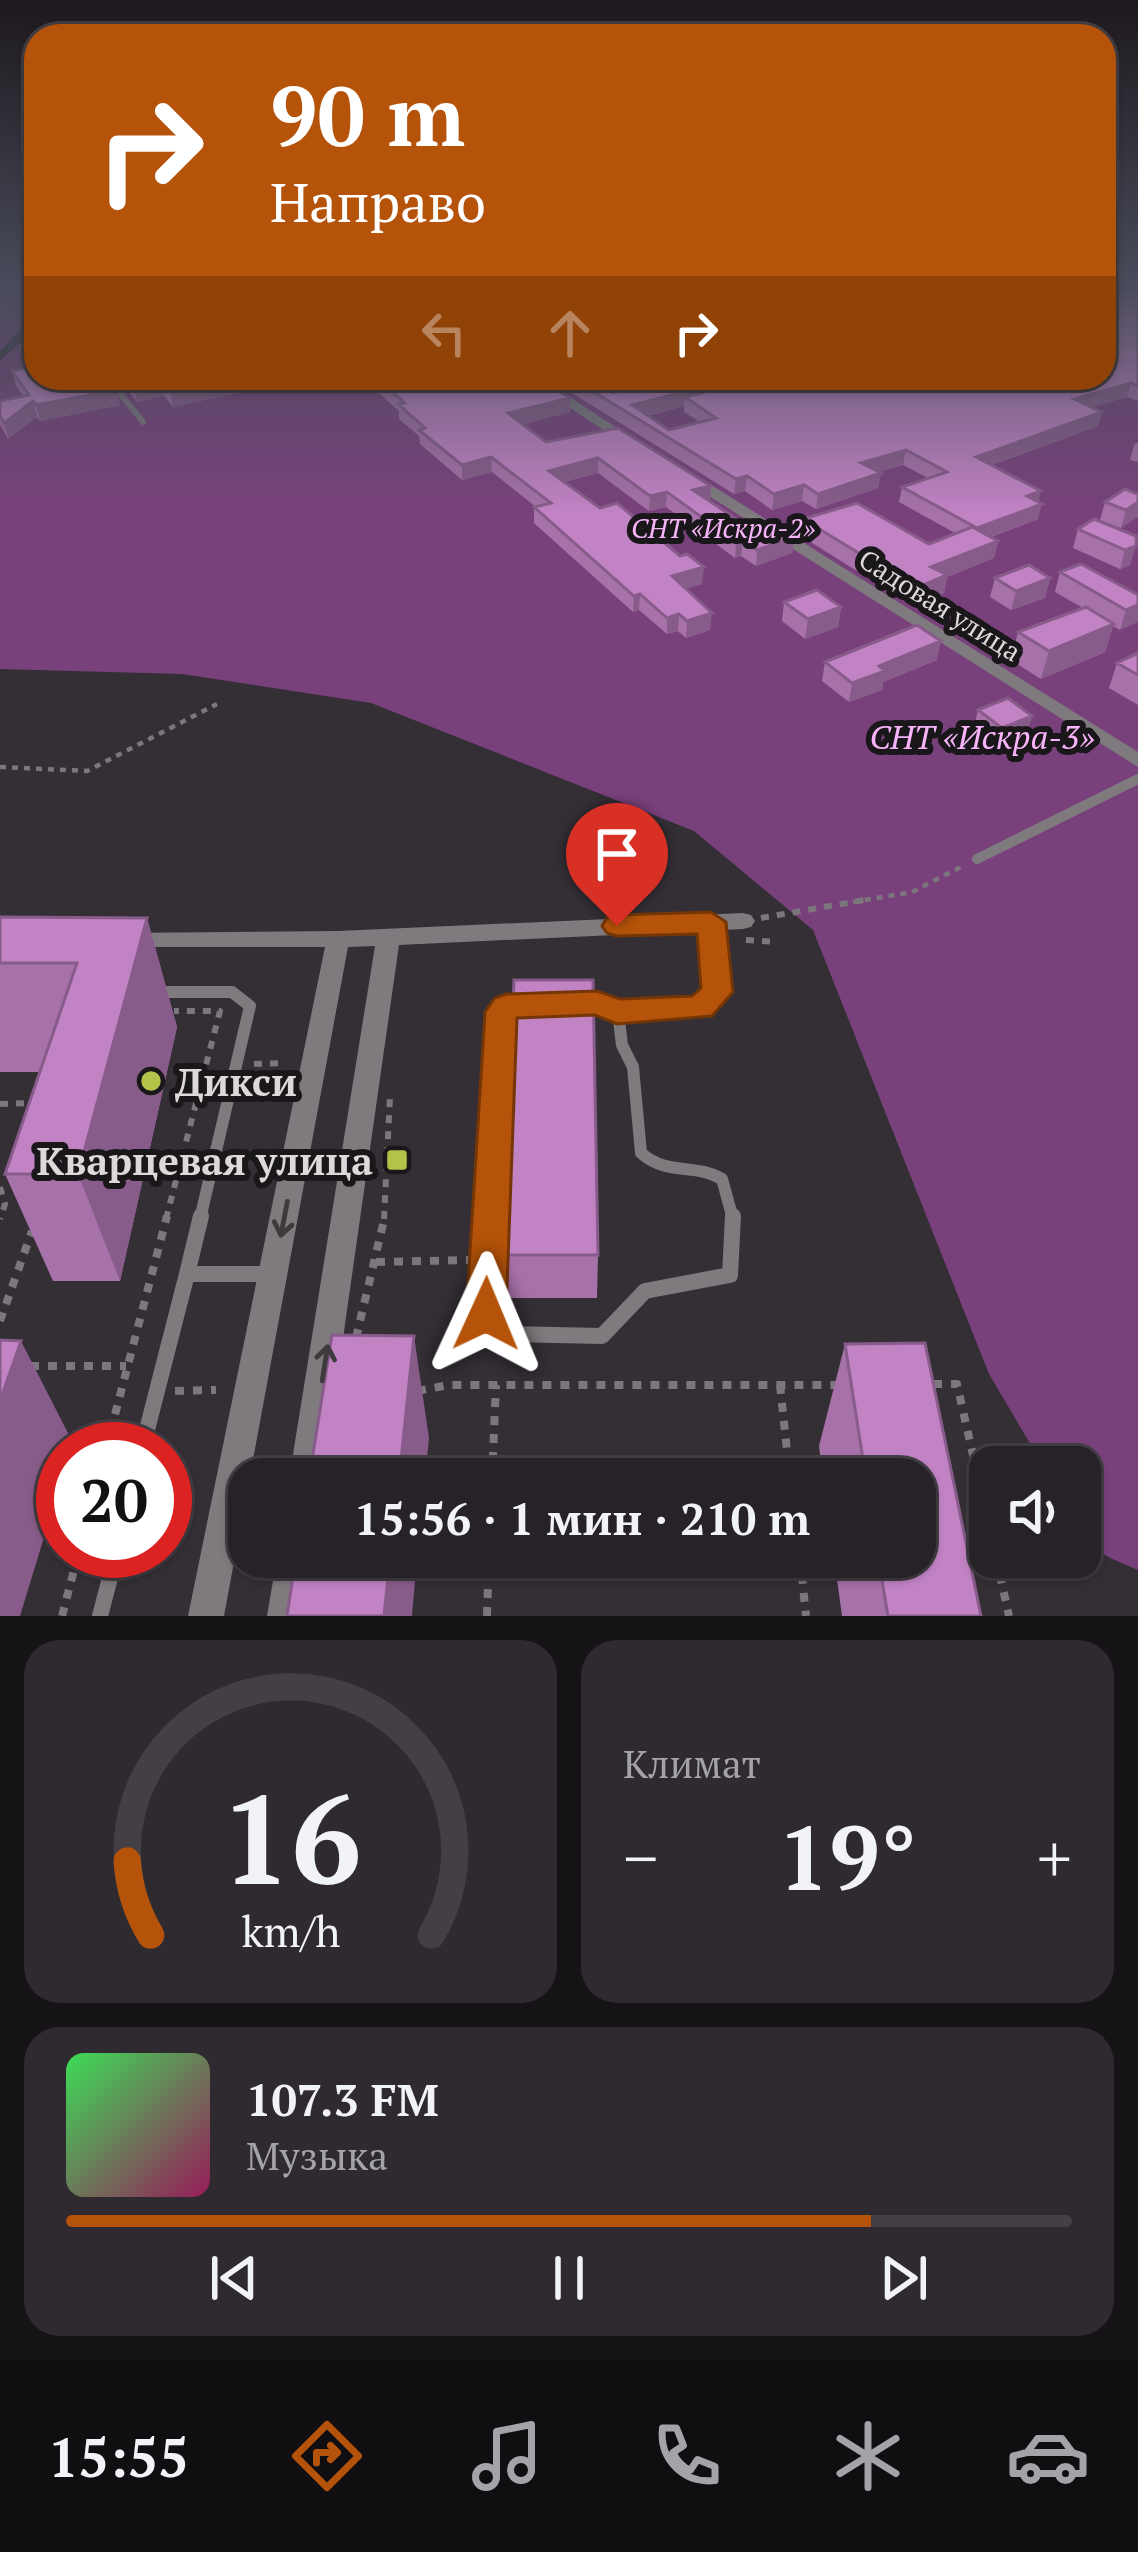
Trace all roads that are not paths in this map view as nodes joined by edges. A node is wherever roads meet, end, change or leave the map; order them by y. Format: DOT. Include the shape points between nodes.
graph roads {
  1 [pos="117,390"];
  2 [pos="550,390"];
  3 [pos="142,422"];
  4 [pos="652,454"];
  5 [pos="672,467"];
  6 [pos="1138,760"];
  7 [pos="1138,779"];
  8 [pos="976,859"];
  9 [pos="743,921"];
  10 [pos="713,930"];
  11 [pos="388,938"];
  12 [pos="110,939"];
  13 [pos="338,939"];
  14 [pos="131,991"];
  15 [pos="574,1004"];
  16 [pos="529,1006"];
  17 [pos="617,1012"];
  18 [pos="187,1274"];
  19 [pos="273,1274"];
  20 [pos="149,1422"];
  21 [pos="310,1458"];
  22 [pos="110,1578"];
  23 [pos="291,1578"];
  24 [pos="100,1616"];
  25 [pos="206,1616"];
  26 [pos="285,1616"];
  1 -- 3 [label="lane"];
  2 -- 4 [label="street"];
  5 -- 6 [label="street, Садовая улица"];
  7 -- 8 [label="lane"];
  9 -- 10 [label="street"];
  10 -- 11 [label="street"];
  10 -- 17 [label="lane" via="713,1000"];
  11 -- 13 [label="street"];
  21 -- 11 [label="street, one-way"];
  12 -- 13 [label="street"];
  13 -- 19 [label="street, one-way"];
  14 -- 18 [label="lane" via="232,992 249,1000"];
  15 -- 17 [label="lane"];
  16 -- 17 [label="lane" via="501,1012 486,1314 503,1334 602,1336 645,1291 730,1276 732,1193 715,1173 664,1170 641,1153 634,1067"];
  18 -- 19 [label="lane"];
  18 -- 20 [label="lane"];
  19 -- 25 [label="street"];
  22 -- 24 [label="lane"];
  23 -- 26 [label="street"];
}
